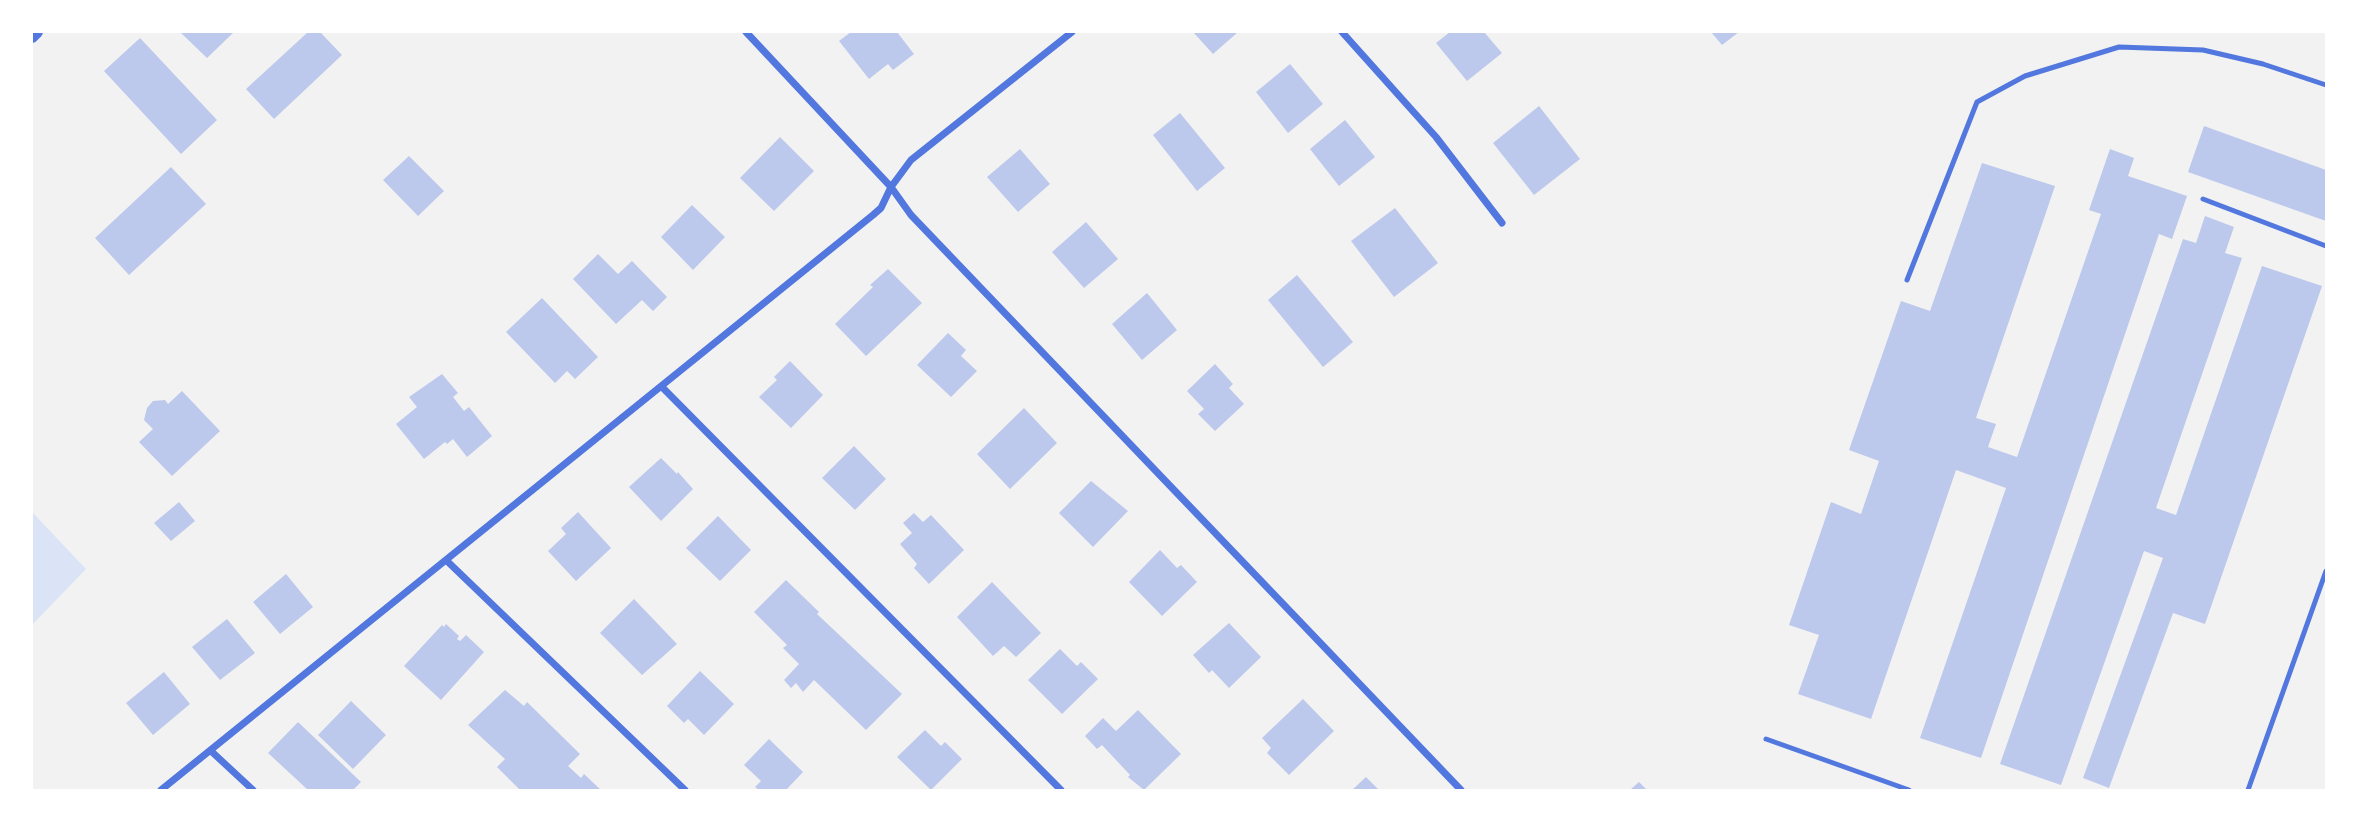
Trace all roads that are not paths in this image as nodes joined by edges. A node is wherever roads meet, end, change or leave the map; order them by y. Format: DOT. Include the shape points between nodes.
graph roads {
  1 [pos="37,32"];
  2 [pos="746,32"];
  3 [pos="1072,32"];
  4 [pos="1342,32"];
  5 [pos="32,37"];
  6 [pos="2326,85"];
  7 [pos="891,187"];
  8 [pos="2203,199"];
  9 [pos="1502,223"];
  10 [pos="2326,246"];
  11 [pos="1907,280"];
  12 [pos="662,387"];
  13 [pos="447,561"];
  14 [pos="2326,572"];
  15 [pos="1766,739"];
  16 [pos="211,751"];
  17 [pos="161,790"];
  18 [pos="253,790"];
  19 [pos="685,790"];
  20 [pos="1061,790"];
  21 [pos="1461,790"];
  22 [pos="1909,790"];
  23 [pos="2248,790"];
  1 -- 5 [label="street"];
  2 -- 7 [label="street"];
  3 -- 7 [label="street" via="911,160"];
  4 -- 9 [label="street" via="1436,137"];
  6 -- 11 [label="lane" via="2203,50 2119,47 2025,76 1977,103"];
  7 -- 12 [label="street" via="881,208"];
  7 -- 21 [label="street" via="911,215"];
  8 -- 10 [label="lane"];
  12 -- 13 [label="street"];
  12 -- 20 [label="street"];
  13 -- 16 [label="street"];
  13 -- 19 [label="street"];
  14 -- 23 [label="lane"];
  15 -- 22 [label="lane"];
  16 -- 17 [label="street"];
  16 -- 18 [label="street"];
}
